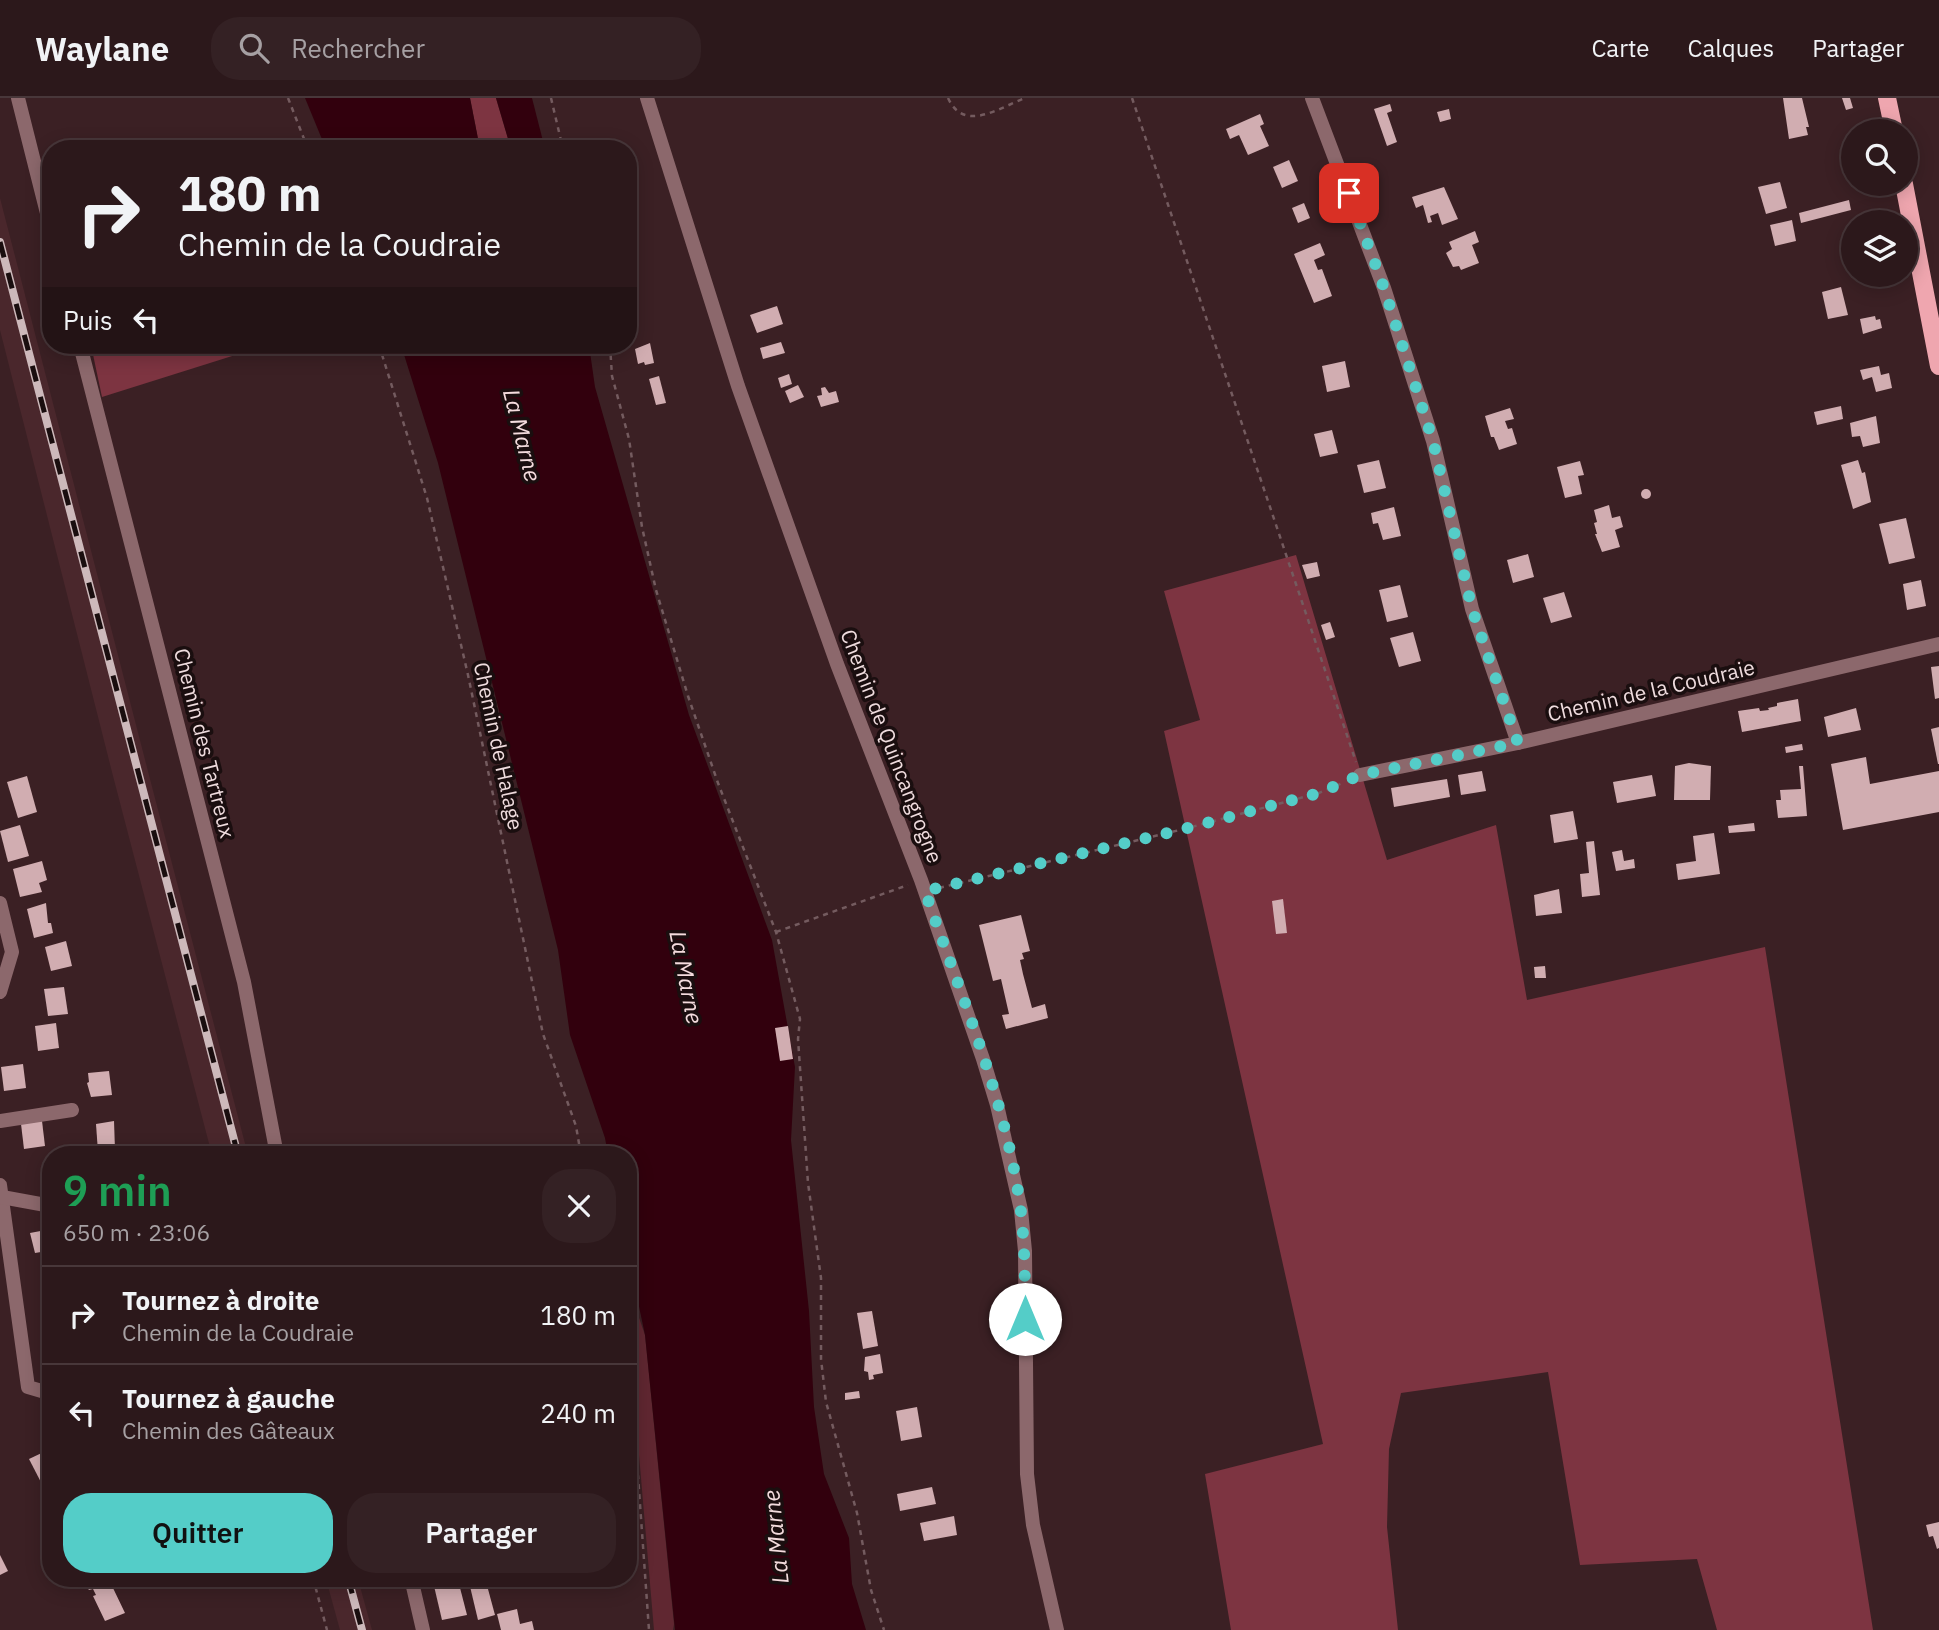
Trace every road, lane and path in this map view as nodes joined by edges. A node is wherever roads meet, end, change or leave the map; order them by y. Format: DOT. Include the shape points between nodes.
graph roads {
  1 [pos="18,98"];
  2 [pos="288,98"];
  3 [pos="551,98"];
  4 [pos="647,98"];
  5 [pos="948,98"];
  6 [pos="1025,98"];
  7 [pos="1132,98"];
  8 [pos="1312,98"];
  9 [pos="1887,98"];
  10 [pos="1891,119"];
  11 [pos="304,140"];
  12 [pos="561,140"];
  13 [pos="42,193"];
  14 [pos="1906,196"];
  15 [pos="82,354"];
  16 [pos="382,354"];
  17 [pos="611,354"];
  18 [pos="1939,366"];
  19 [pos="1939,644"];
  20 [pos="1518,743"];
  21 [pos="1360,775"];
  22 [pos="923,886"];
  23 [pos="0,903"];
  24 [pos="776,932"];
  25 [pos="0,992"];
  26 [pos="72,1110"];
  27 [pos="0,1121"];
  28 [pos="275,1146"];
  29 [pos="579,1146"];
  30 [pos="1,1191"];
  31 [pos="42,1203"];
  32 [pos="42,1391"];
  33 [pos="637,1470"];
  34 [pos="315,1587"];
  35 [pos="413,1587"];
  36 [pos="327,1630"];
  37 [pos="424,1630"];
  38 [pos="649,1630"];
  39 [pos="884,1630"];
  40 [pos="1057,1630"];
  1 -- 13 [label="street"];
  2 -- 11 [label="path"];
  3 -- 12 [label="path"];
  4 -- 22 [label="street, Chemin de Quincangrogne" via="738,386 837,664"];
  5 -- 6 [label="path" via="960,114 976,117"];
  7 -- 21 [label="path"];
  8 -- 20 [label="street" via="1384,288 1433,441 1472,609"];
  9 -- 10 [label="main road"];
  14 -- 18 [label="main road"];
  15 -- 28 [label="street, Chemin des Tartreux" via="244,982"];
  16 -- 29 [label="path, Chemin de Halage" via="427,498 543,1034"];
  17 -- 24 [label="path" via="656,590 713,771"];
  19 -- 20 [label="street, Chemin de la Coudraie"];
  20 -- 21 [label="street, Chemin de la Coudraie"];
  21 -- 22 [label="path" via="1319,793 1184,829"];
  22 -- 24 [label="path"];
  22 -- 40 [label="street, Chemin de Quincangrogne" via="984,1059 1021,1210 1027,1474 1033,1525"];
  23 -- 25 [label="street" via="12,952"];
  24 -- 39 [label="path" via="800,1019 826,1402"];
  26 -- 27 [label="street"];
  30 -- 31 [label="street"];
  30 -- 32 [label="street" via="28,1387"];
  33 -- 38 [label="path"];
  34 -- 36 [label="path"];
  35 -- 37 [label="street"];
}
